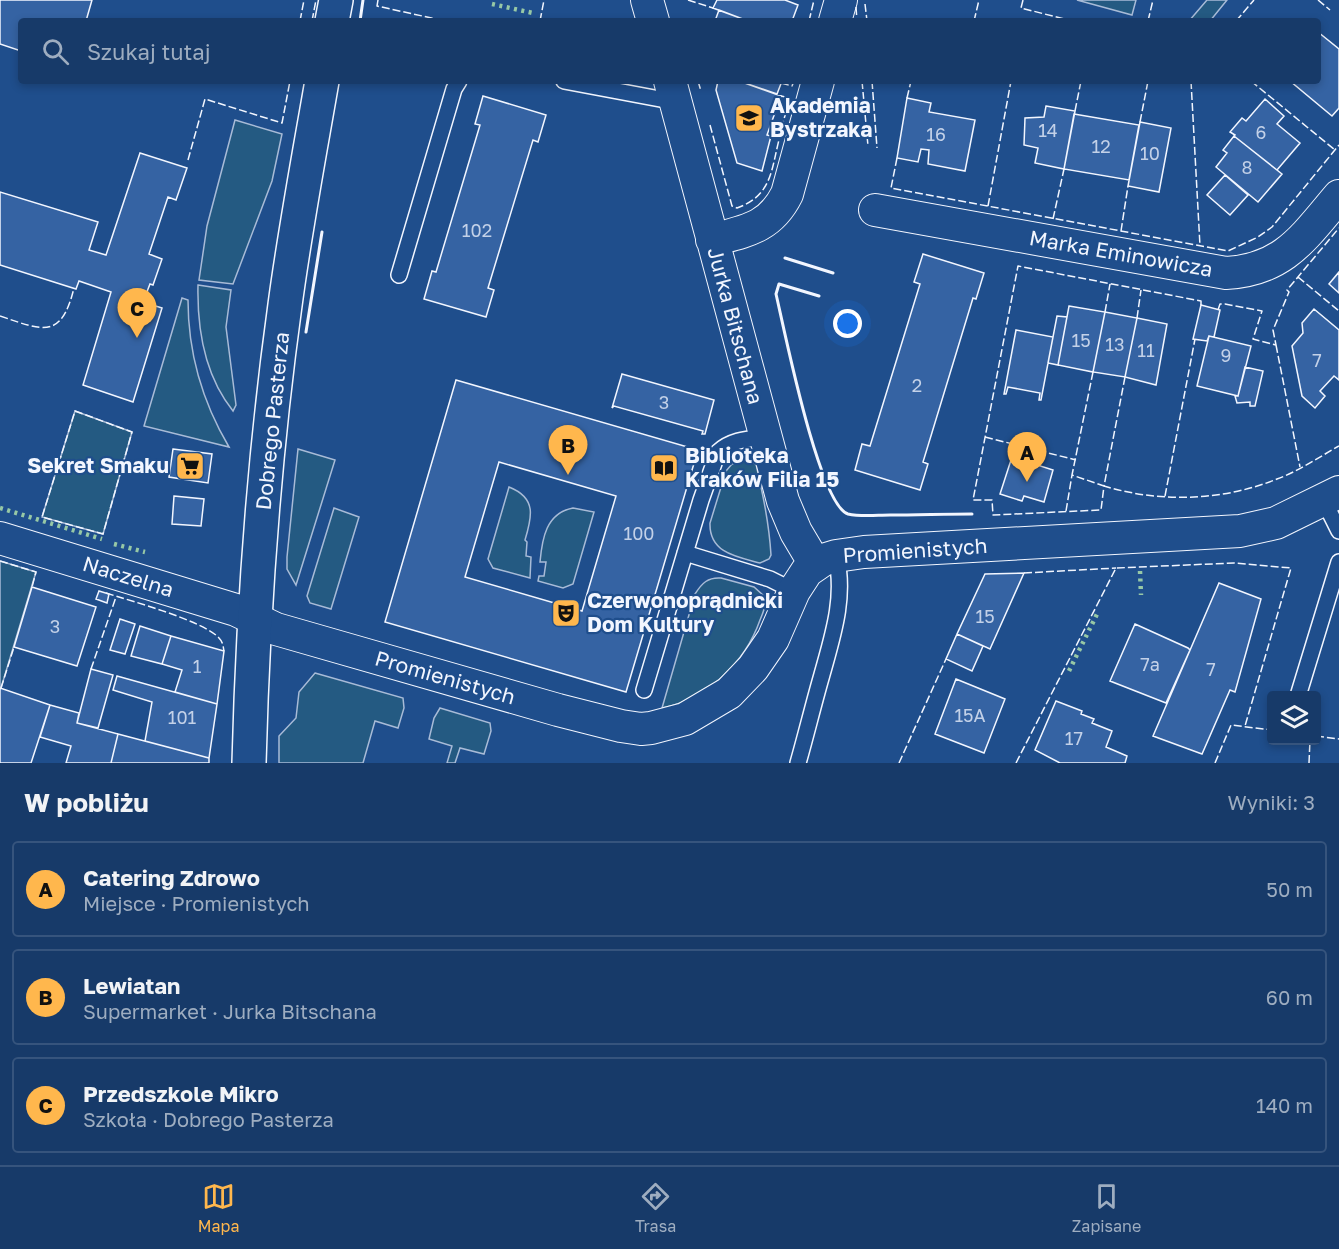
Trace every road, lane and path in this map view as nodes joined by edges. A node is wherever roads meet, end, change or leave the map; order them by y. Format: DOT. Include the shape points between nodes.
graph roads {
  1 [pos="336,0"];
  2 [pos="647,0"];
  3 [pos="841,0"];
  4 [pos="333,18"];
  5 [pos="652,18"];
  6 [pos="836,18"];
  7 [pos="322,84"];
  8 [pos="457,84"];
  9 [pos="597,84"];
  10 [pos="817,84"];
  11 [pos="673,91"];
  12 [pos="1339,196"];
  13 [pos="875,210"];
  14 [pos="712,240"];
  15 [pos="399,275"];
  16 [pos="764,437"];
  17 [pos="1331,496"];
  18 [pos="1339,531"];
  19 [pos="0,538"];
  20 [pos="685,553"];
  21 [pos="826,560"];
  22 [pos="1339,562"];
  23 [pos="794,591"];
  24 [pos="255,619"];
  25 [pos="644,690"];
  26 [pos="1300,691"];
  27 [pos="249,763"];
  28 [pos="798,763"];
  1 -- 4 [label="street"];
  2 -- 5 [label="street"];
  3 -- 6 [label="street"];
  7 -- 24 [label="street, Dobrego Pasterza" via="285,306"];
  8 -- 15 [label="lane"];
  9 -- 11 [label="lane"];
  10 -- 14 [label="street" via="787,194 779,210 749,230"];
  11 -- 14 [label="street, Jurka Bitschana"];
  12 -- 13 [label="street, Marka Eminowicza" via="1303,239 1278,259 1258,269 1226,273"];
  14 -- 16 [label="street, Jurka Bitschana"];
  16 -- 20 [label="lane" via="735,442 718,452"];
  16 -- 21 [label="street, Jurka Bitschana" via="796,532"];
  17 -- 18 [label="lane"];
  17 -- 21 [label="street, Promienistych" via="1276,523 1240,531 864,552"];
  19 -- 24 [label="street, Naczelna"];
  20 -- 23 [label="lane" via="770,579"];
  20 -- 25 [label="lane"];
  21 -- 23 [label="street, Promienistych" via="807,571"];
  21 -- 28 [label="lane" via="841,582 840,604"];
  22 -- 26 [label="lane"];
  23 -- 24 [label="street, Promienistych" via="773,639 729,693 685,719 641,729 558,710 287,633"];
  24 -- 27 [label="street, Dobrego Pasterza"];
}
